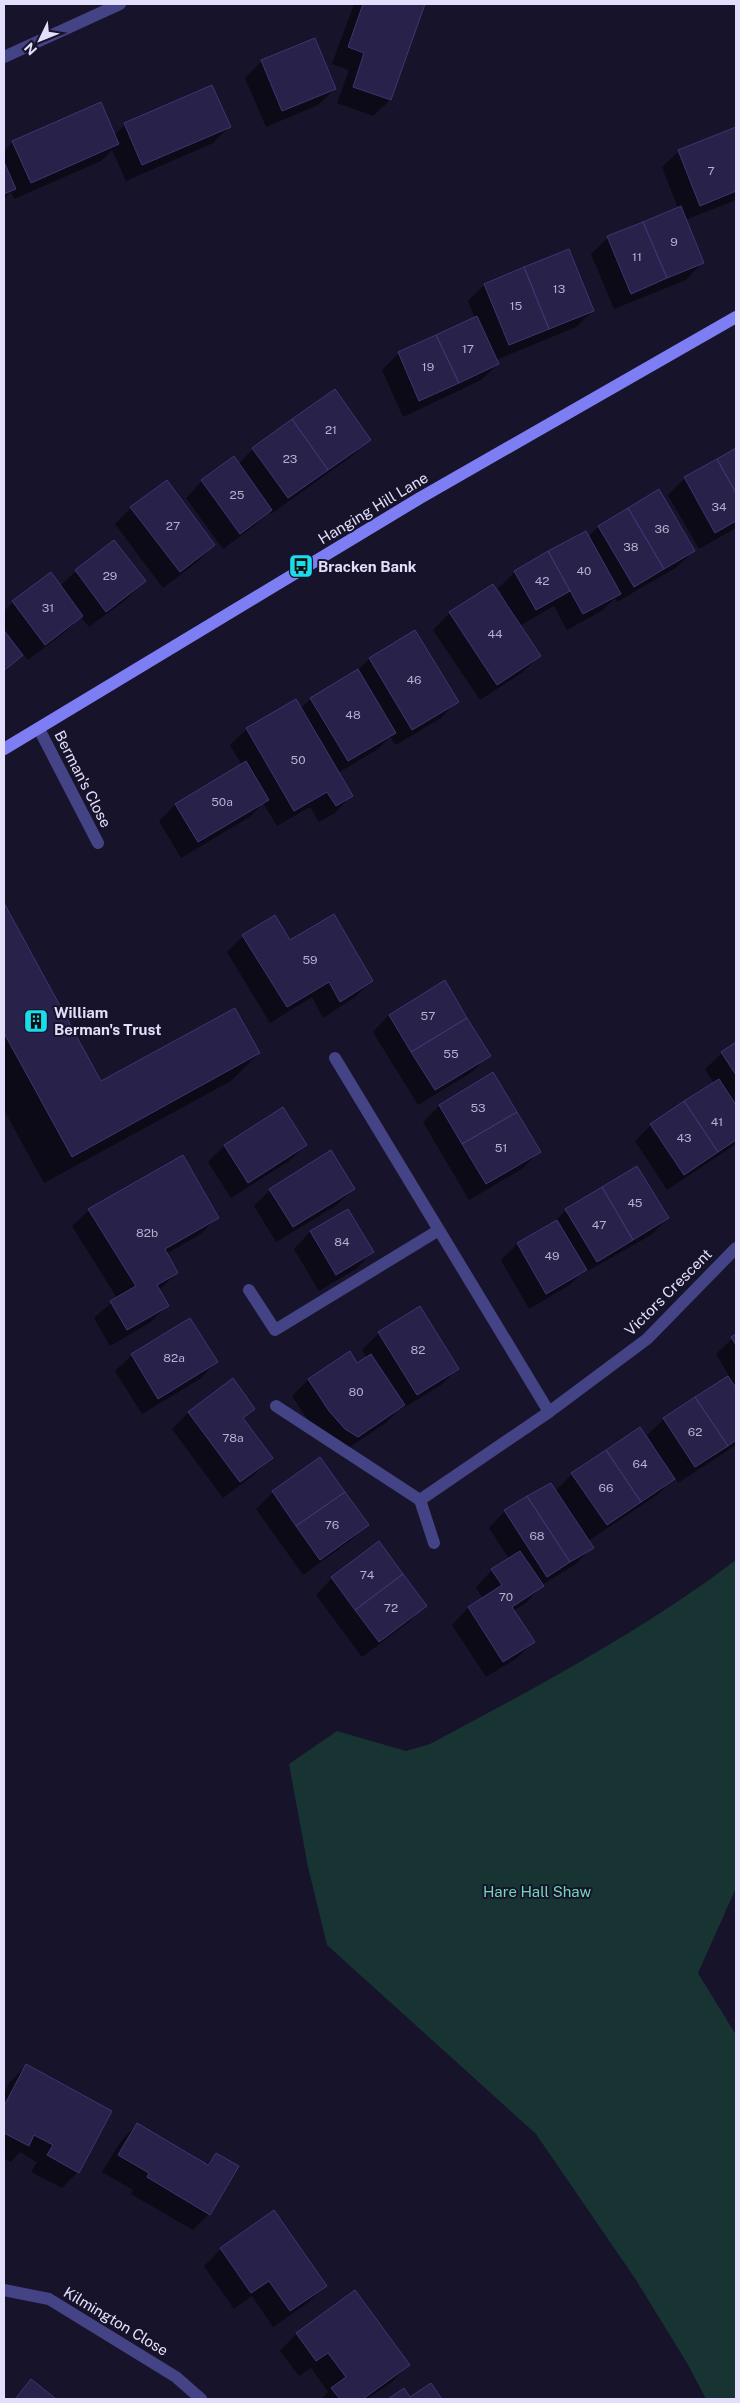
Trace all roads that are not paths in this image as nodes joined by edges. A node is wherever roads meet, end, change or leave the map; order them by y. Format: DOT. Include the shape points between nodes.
graph roads {
  1 [pos="120,4"];
  2 [pos="4,57"];
  3 [pos="736,317"];
  4 [pos="39,729"];
  5 [pos="4,749"];
  6 [pos="98,843"];
  7 [pos="334,1058"];
  8 [pos="439,1230"];
  9 [pos="736,1248"];
  10 [pos="250,1290"];
  11 [pos="276,1406"];
  12 [pos="549,1412"];
  13 [pos="420,1500"];
  14 [pos="434,1542"];
  15 [pos="4,2290"];
  16 [pos="202,2399"];
  1 -- 2 [label="street"];
  3 -- 4 [label="street, Hanging Hill Lane" via="420,498"];
  4 -- 5 [label="street, Hanging Hill Lane"];
  4 -- 6 [label="street, Berman's Close"];
  7 -- 8 [label="street"];
  8 -- 10 [label="street" via="275,1330"];
  8 -- 12 [label="street"];
  9 -- 12 [label="street, Victors Crescent" via="647,1339"];
  11 -- 13 [label="street"];
  12 -- 13 [label="street, Victors Crescent"];
  13 -- 14 [label="street"];
  15 -- 16 [label="street, Kilmington Close" via="49,2299 176,2377"];
}
